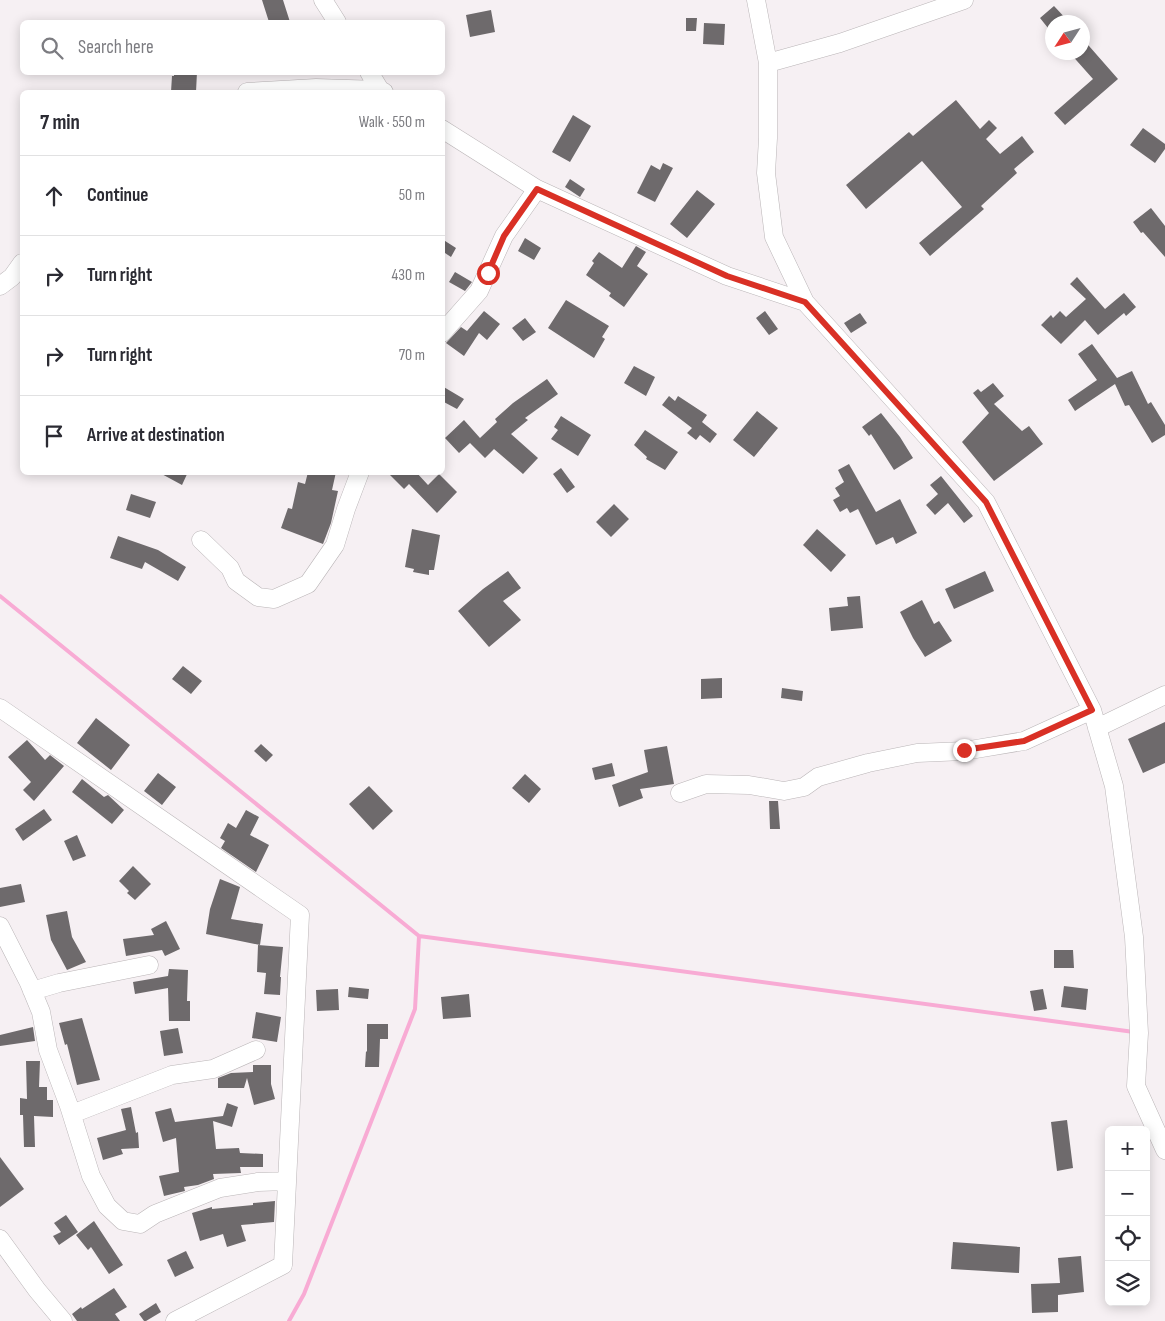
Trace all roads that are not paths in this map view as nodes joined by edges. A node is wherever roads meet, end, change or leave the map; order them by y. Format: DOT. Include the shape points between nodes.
graph roads {
  1 [pos="323,0"];
  2 [pos="756,0"];
  3 [pos="964,0"];
  4 [pos="336,20"];
  5 [pos="768,63"];
  6 [pos="371,75"];
  7 [pos="282,90"];
  8 [pos="360,90"];
  9 [pos="381,90"];
  10 [pos="445,131"];
  11 [pos="537,189"];
  12 [pos="20,266"];
  13 [pos="0,286"];
  14 [pos="805,302"];
  15 [pos="445,330"];
  16 [pos="359,475"];
  17 [pos="200,540"];
  18 [pos="1165,695"];
  19 [pos="0,708"];
  20 [pos="1092,710"];
  21 [pos="1097,728"];
  22 [pos="680,793"];
  23 [pos="0,926"];
  24 [pos="150,965"];
  25 [pos="32,991"];
  26 [pos="256,1050"];
  27 [pos="72,1114"];
  28 [pos="1165,1150"];
  29 [pos="287,1181"];
  30 [pos="0,1239"];
  31 [pos="63,1321"];
  32 [pos="175,1321"];
  1 -- 4 [label="street"];
  2 -- 5 [label="street"];
  3 -- 5 [label="street" via="840,43"];
  5 -- 14 [label="street" via="766,173 774,237"];
  6 -- 9 [label="street"];
  7 -- 8 [label="street"];
  10 -- 11 [label="street"];
  11 -- 14 [label="street" via="727,276"];
  11 -- 15 [label="street" via="504,236 479,291"];
  12 -- 13 [label="street"];
  14 -- 20 [label="street" via="986,502"];
  16 -- 17 [label="street" via="335,544 308,584 300,588 274,598 258,597 236,580 230,568"];
  18 -- 21 [label="street"];
  19 -- 29 [label="street" via="300,915"];
  20 -- 21 [label="street"];
  20 -- 22 [label="street" via="1024,741 917,753 868,763 818,777 804,787 784,790 706,784"];
  21 -- 28 [label="street" via="1114,786 1134,937 1139,1033 1136,1086"];
  23 -- 25 [label="street"];
  24 -- 25 [label="street"];
  25 -- 27 [label="street" via="41,1012 48,1050"];
  26 -- 27 [label="street" via="213,1069 172,1075"];
  27 -- 29 [label="street" via="91,1176 107,1206 123,1221 140,1224 155,1214 220,1188"];
  29 -- 32 [label="street" via="283,1265"];
  30 -- 31 [label="street"];
}
